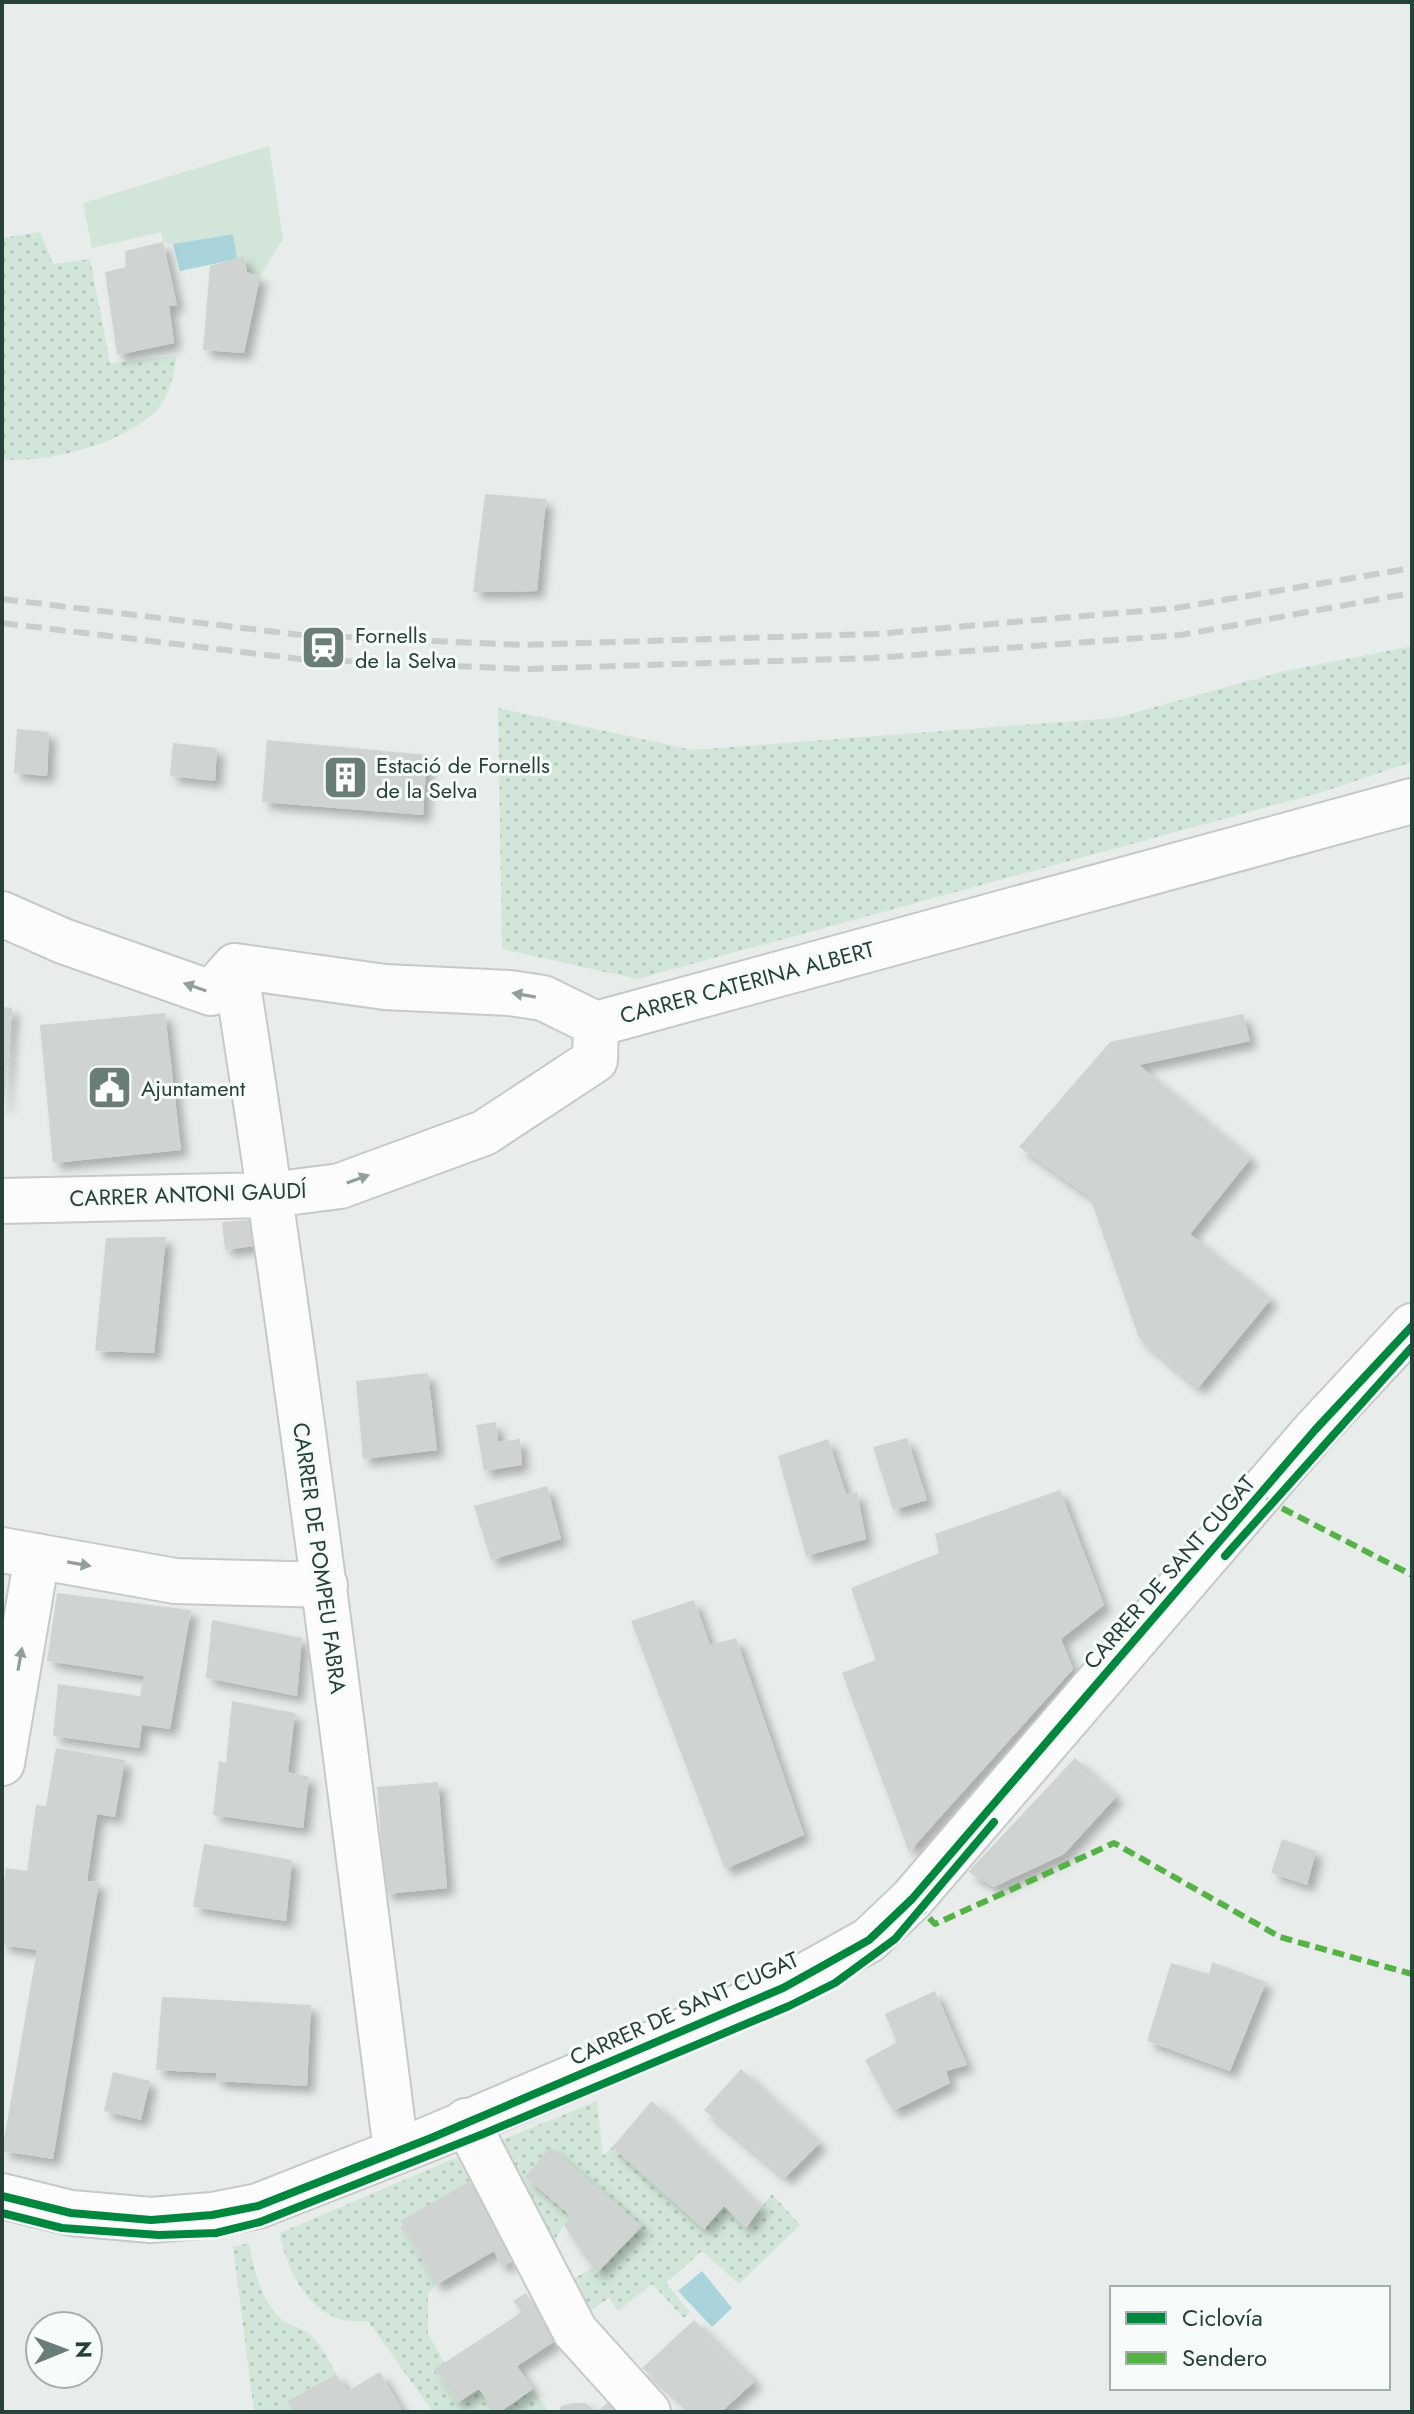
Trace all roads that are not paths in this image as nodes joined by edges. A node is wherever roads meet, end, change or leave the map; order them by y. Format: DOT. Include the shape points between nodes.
graph roads {
  1 [pos="1412,801"];
  2 [pos="2,914"];
  3 [pos="235,966"];
  4 [pos="596,1024"];
  5 [pos="271,1195"];
  6 [pos="2,1201"];
  7 [pos="1412,1326"];
  8 [pos="20,1553"];
  9 [pos="325,1585"];
  10 [pos="2,1763"];
  11 [pos="466,2121"];
  12 [pos="396,2151"];
  13 [pos="2,2196"];
  14 [pos="648,2412"];
  1 -- 4 [label="street, CARRER CATERINA ALBERT"];
  3 -- 2 [label="street, one-way" via="211,993"];
  4 -- 3 [label="street, CARRER CATERINA ALBERT, one-way" via="543,998 385,987"];
  3 -- 5 [label="street, CARRER DE POMPEU FABRA"];
  5 -- 4 [label="street, CARRER ANTONI GAUDÍ, one-way" via="340,1186 484,1133 595,1060"];
  5 -- 6 [label="street, CARRER ANTONI GAUDÍ"];
  5 -- 9 [label="street, CARRER DE POMPEU FABRA"];
  7 -- 11 [label="street, CARRER DE SANT CUGAT" via="1315,1430 912,1899 869,1940 783,1988"];
  8 -- 9 [label="street, one-way" via="175,1581"];
  10 -- 8 [label="street, one-way"];
  9 -- 12 [label="street, CARRER DE POMPEU FABRA"];
  11 -- 12 [label="street, CARRER DE SANT CUGAT"];
  11 -- 14 [label="street" via="575,2331"];
  12 -- 13 [label="street, CARRER DE SANT CUGAT" via="258,2206 212,2215 151,2220 71,2213"];
}
